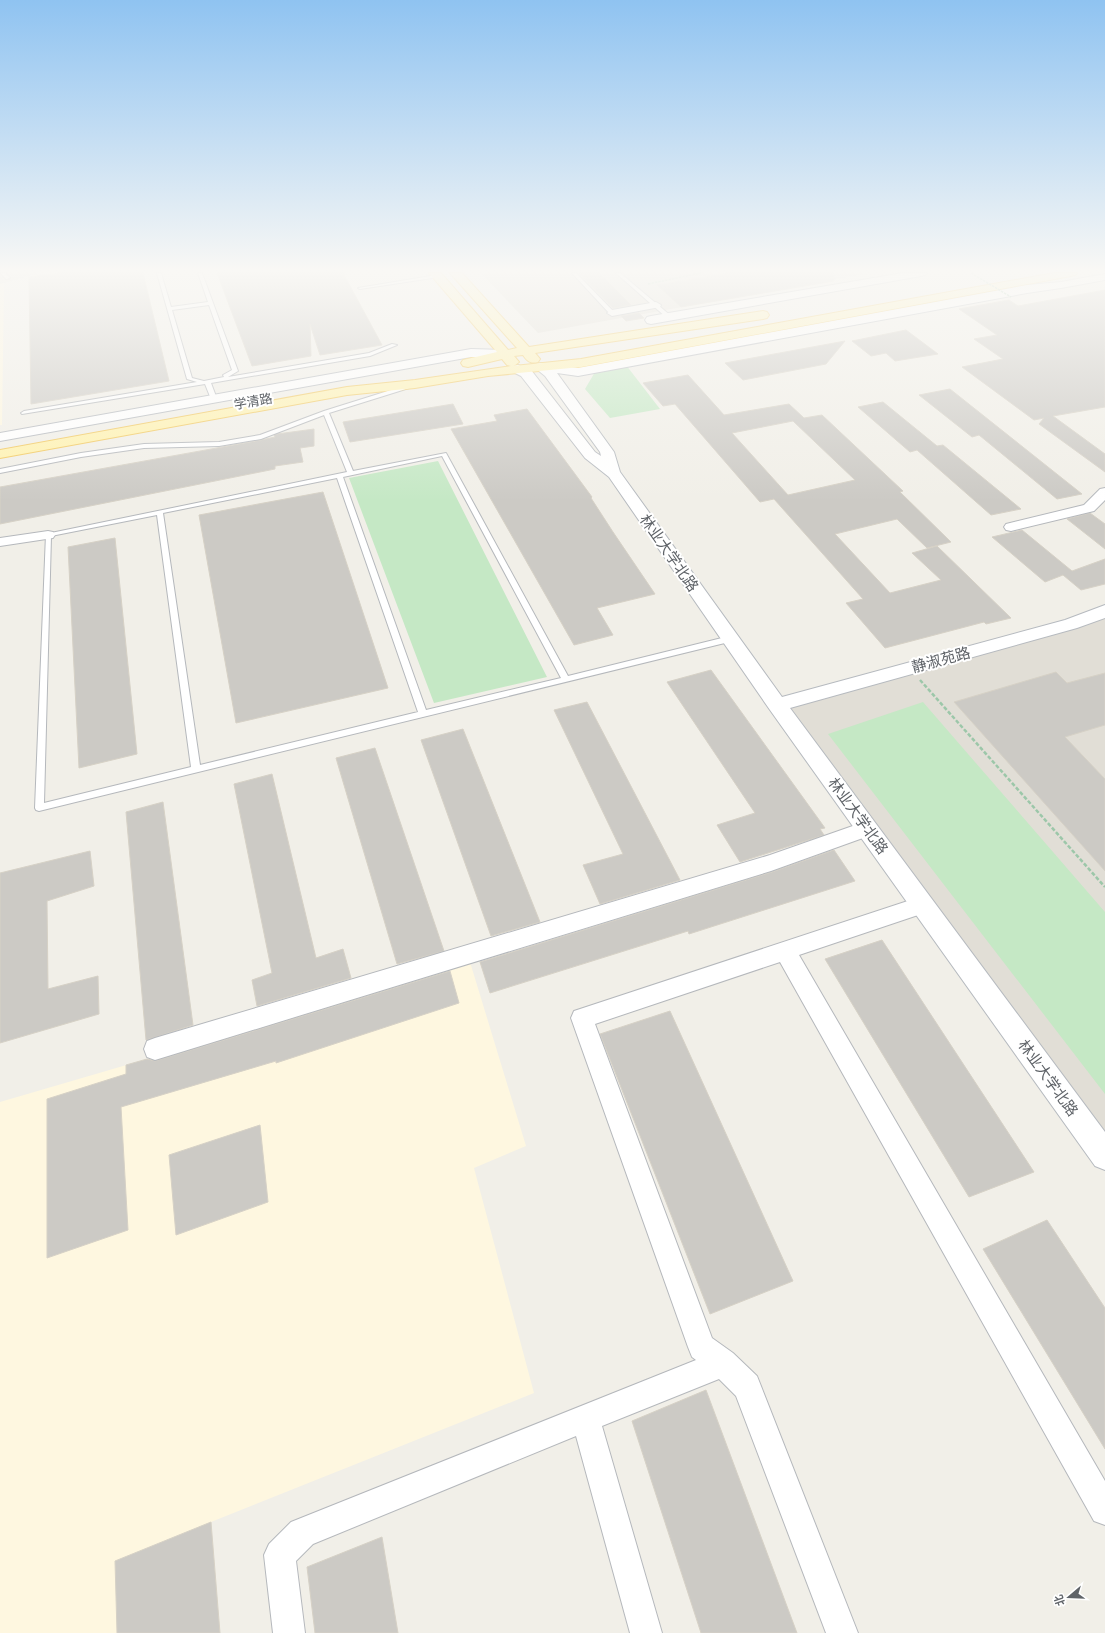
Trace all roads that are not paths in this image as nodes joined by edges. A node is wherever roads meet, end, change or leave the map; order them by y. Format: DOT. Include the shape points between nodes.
graph roads {
  1 [pos="181,349"];
  2 [pos="227,349"];
  3 [pos="383,349"];
  4 [pos="501,349"];
  5 [pos="537,349"];
  6 [pos="652,349"];
  7 [pos="702,349"];
  8 [pos="526,351"];
  9 [pos="505,354"];
  10 [pos="541,367"];
  11 [pos="518,369"];
  12 [pos="208,383"];
  13 [pos="415,384"];
  14 [pos="214,399"];
  15 [pos="199,410"];
  16 [pos="326,412"];
  17 [pos="24,413"];
  18 [pos="0,437"];
  19 [pos="0,446"];
  20 [pos="0,454"];
  21 [pos="0,471"];
  22 [pos="350,473"];
  23 [pos="614,474"];
  24 [pos="339,475"];
  25 [pos="1105,492"];
  26 [pos="160,512"];
  27 [pos="1011,526"];
  28 [pos="48,535"];
  29 [pos="0,542"];
  30 [pos="1105,611"];
  31 [pos="730,639"];
  32 [pos="566,679"];
  33 [pos="777,705"];
  34 [pos="423,714"];
  35 [pos="196,770"];
  36 [pos="867,829"];
  37 [pos="923,905"];
  38 [pos="785,951"];
  39 [pos="156,1049"];
  40 [pos="1105,1156"];
  41 [pos="723,1363"];
  42 [pos="585,1418"];
  43 [pos="1105,1510"];
  44 [pos="289,1633"];
  45 [pos="646,1633"];
  46 [pos="842,1633"];
  1 -- 12 [label="lane" via="190,379"];
  2 -- 12 [label="lane" via="235,371"];
  3 -- 12 [label="lane" via="370,354"];
  4 -- 9 [label="main road"];
  5 -- 8 [label="main road, 学清路"];
  6 -- 10 [label="main road, 学清路"];
  7 -- 10 [label="street, 学清路" via="578,372"];
  8 -- 9 [label="main road, 学清路"];
  8 -- 10 [label="main road"];
  9 -- 11 [label="main road"];
  9 -- 14 [label="street, 学清路" via="471,353"];
  9 -- 15 [label="main road, 学清路" via="479,361"];
  10 -- 11 [label="main road, 学清路"];
  10 -- 23 [label="street, 林业大学北路" via="550,373 607,452"];
  11 -- 13 [label="main road, 学清路"];
  11 -- 23 [label="street, 林业大学北路" via="526,373 590,455"];
  12 -- 14 [label="lane"];
  12 -- 17 [label="lane"];
  13 -- 16 [label="lane, 学清路"];
  13 -- 20 [label="main road, 学清路" via="347,391"];
  14 -- 15 [label="main road"];
  14 -- 18 [label="street, 学清路"];
  15 -- 19 [label="main road, 学清路"];
  16 -- 21 [label="lane, 学清路" via="261,437 219,444 144,446"];
  16 -- 22 [label="lane"];
  22 -- 24 [label="lane"];
  22 -- 32 [label="lane" via="444,454"];
  23 -- 31 [label="street, 林业大学北路"];
  24 -- 26 [label="lane"];
  24 -- 34 [label="lane"];
  25 -- 27 [label="street" via="1089,508"];
  26 -- 28 [label="lane"];
  26 -- 35 [label="lane"];
  28 -- 29 [label="street"];
  28 -- 35 [label="lane" via="39,808"];
  30 -- 33 [label="street, 静淑苑路" via="1070,624"];
  31 -- 32 [label="lane"];
  31 -- 33 [label="street, 林业大学北路"];
  32 -- 34 [label="lane"];
  33 -- 36 [label="street, 林业大学北路"];
  34 -- 35 [label="lane"];
  36 -- 37 [label="street, 林业大学北路"];
  36 -- 39 [label="street" via="771,863"];
  37 -- 38 [label="street"];
  37 -- 40 [label="street, 林业大学北路"];
  38 -- 41 [label="street" via="582,1018 702,1347"];
  38 -- 43 [label="street"];
  41 -- 42 [label="street"];
  41 -- 46 [label="street" via="747,1386"];
  42 -- 44 [label="street" via="302,1533 280,1555"];
  42 -- 45 [label="street"];
}
